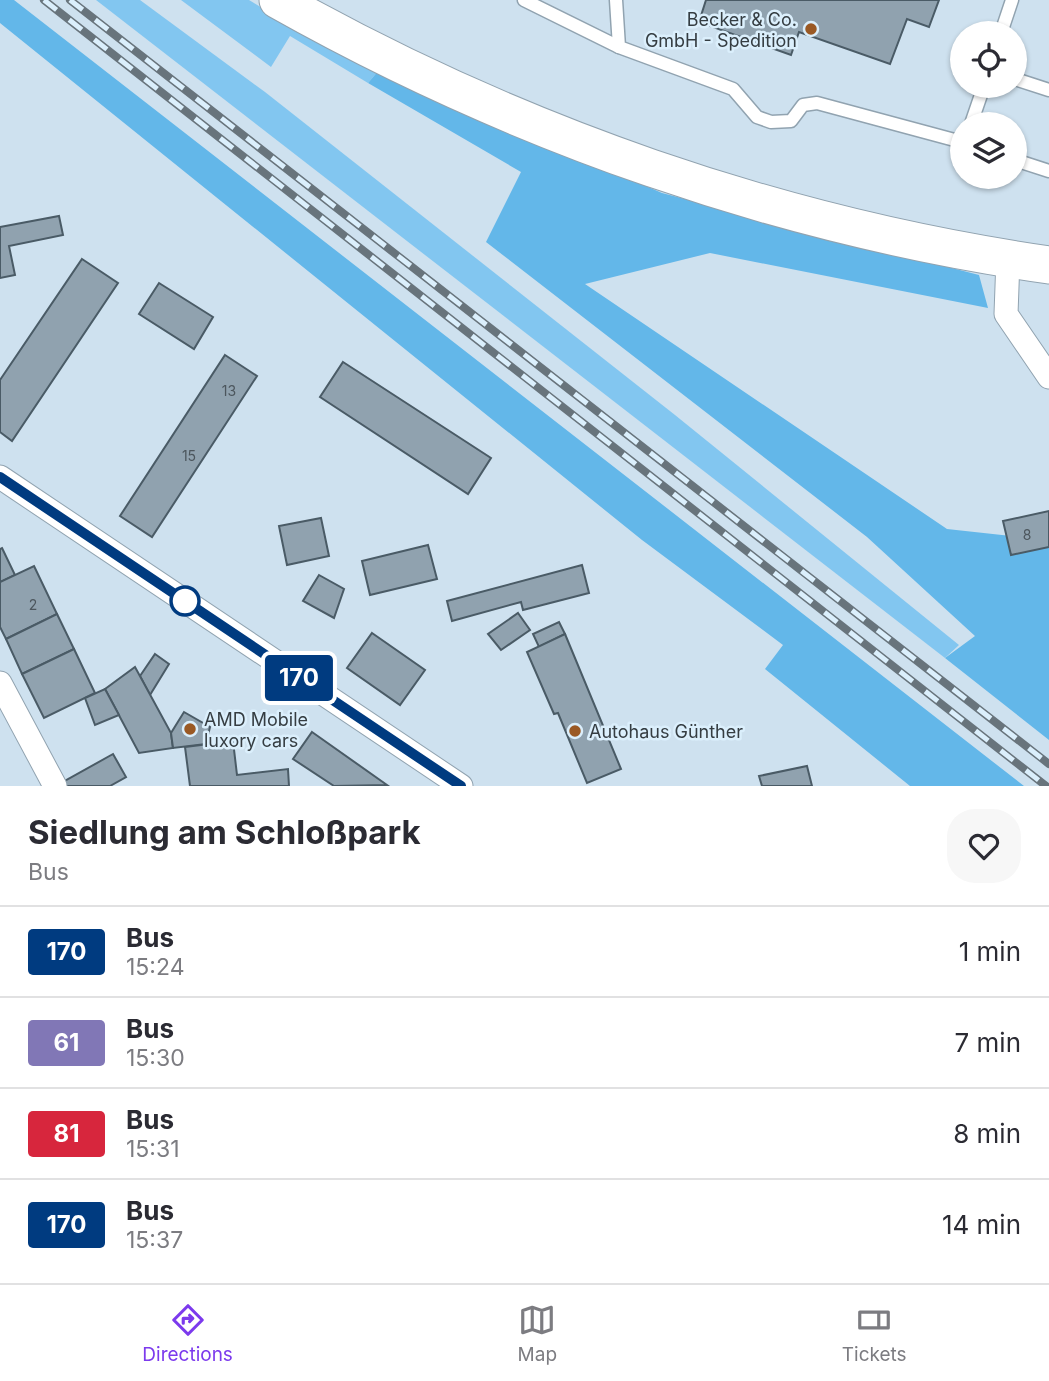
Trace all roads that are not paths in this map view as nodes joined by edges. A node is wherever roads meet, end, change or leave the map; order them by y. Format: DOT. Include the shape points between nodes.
graph roads {
  1 [pos="278,0"];
  2 [pos="524,0"];
  3 [pos="616,0"];
  4 [pos="1012,0"];
  5 [pos="1005,21"];
  6 [pos="619,47"];
  7 [pos="1027,83"];
  8 [pos="1049,90"];
  9 [pos="950,139"];
  10 [pos="1027,164"];
  11 [pos="1049,171"];
  12 [pos="1007,260"];
  13 [pos="1049,265"];
  14 [pos="1049,377"];
  15 [pos="0,477"];
  16 [pos="0,684"];
  17 [pos="55,786"];
  18 [pos="461,786"];
  1 -- 12 [label="main road" via="447,86 629,160 825,221"];
  2 -- 6 [label="lane"];
  3 -- 6 [label="lane"];
  4 -- 5 [label="lane"];
  6 -- 9 [label="lane" via="733,89 757,117 771,122 791,121 803,105 817,103"];
  7 -- 8 [label="lane"];
  10 -- 11 [label="lane"];
  12 -- 13 [label="main road"];
  12 -- 14 [label="street" via="1006,314"];
  15 -- 18 [label="street"];
  16 -- 17 [label="street"];
}
